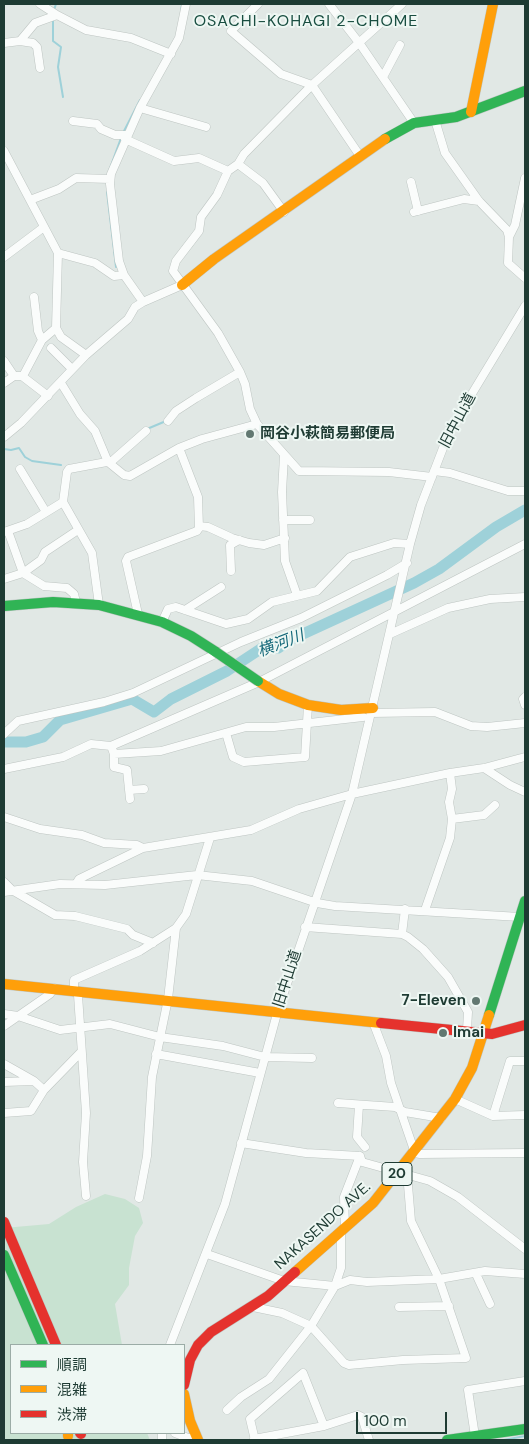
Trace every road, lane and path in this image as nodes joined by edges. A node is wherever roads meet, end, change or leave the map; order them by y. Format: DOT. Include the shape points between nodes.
graph roads {
  1 [pos="40,4"];
  2 [pos="186,4"];
  3 [pos="258,4"];
  4 [pos="329,4"];
  5 [pos="402,4"];
  6 [pos="493,4"];
  7 [pos="57,15"];
  8 [pos="20,41"];
  9 [pos="4,43"];
  10 [pos="360,44"];
  11 [pos="400,45"];
  12 [pos="171,54"];
  13 [pos="40,68"];
  14 [pos="383,77"];
  15 [pos="312,85"];
  16 [pos="525,91"];
  17 [pos="140,108"];
  18 [pos="472,112"];
  19 [pos="435,120"];
  20 [pos="73,121"];
  21 [pos="414,122"];
  22 [pos="206,127"];
  23 [pos="126,138"];
  24 [pos="4,151"];
  25 [pos="360,156"];
  26 [pos="238,164"];
  27 [pos="228,172"];
  28 [pos="525,178"];
  29 [pos="110,179"];
  30 [pos="411,182"];
  31 [pos="30,200"];
  32 [pos="479,200"];
  33 [pos="284,212"];
  34 [pos="44,227"];
  35 [pos="509,237"];
  36 [pos="58,253"];
  37 [pos="4,257"];
  38 [pos="124,275"];
  39 [pos="525,278"];
  40 [pos="182,285"];
  41 [pos="34,297"];
  42 [pos="143,302"];
  43 [pos="525,306"];
  44 [pos="56,328"];
  45 [pos="42,340"];
  46 [pos="51,348"];
  47 [pos="86,355"];
  48 [pos="4,360"];
  49 [pos="72,369"];
  50 [pos="240,372"];
  51 [pos="14,376"];
  52 [pos="23,376"];
  53 [pos="4,383"];
  54 [pos="61,383"];
  55 [pos="48,396"];
  56 [pos="168,421"];
  57 [pos="257,424"];
  58 [pos="146,431"];
  59 [pos="4,437"];
  60 [pos="179,448"];
  61 [pos="284,456"];
  62 [pos="108,462"];
  63 [pos="20,470"];
  64 [pos="433,474"];
  65 [pos="525,491"];
  66 [pos="63,502"];
  67 [pos="46,512"];
  68 [pos="283,520"];
  69 [pos="310,520"];
  70 [pos="199,526"];
  71 [pos="78,530"];
  72 [pos="6,531"];
  73 [pos="285,538"];
  74 [pos="239,540"];
  75 [pos="410,544"];
  76 [pos="525,544"];
  77 [pos="407,564"];
  78 [pos="232,571"];
  79 [pos="23,574"];
  80 [pos="4,579"];
  81 [pos="221,587"];
  82 [pos="297,595"];
  83 [pos="525,598"];
  84 [pos="76,602"];
  85 [pos="99,605"];
  86 [pos="4,606"];
  87 [pos="397,609"];
  88 [pos="185,610"];
  89 [pos="138,614"];
  90 [pos="162,622"];
  91 [pos="390,634"];
  92 [pos="259,682"];
  93 [pos="525,697"];
  94 [pos="308,705"];
  95 [pos="525,705"];
  96 [pos="373,710"];
  97 [pos="363,716"];
  98 [pos="307,722"];
  99 [pos="525,723"];
  100 [pos="226,732"];
  101 [pos="4,734"];
  102 [pos="111,746"];
  103 [pos="114,754"];
  104 [pos="525,757"];
  105 [pos="484,768"];
  106 [pos="4,769"];
  107 [pos="450,773"];
  108 [pos="144,789"];
  109 [pos="129,790"];
  110 [pos="525,792"];
  111 [pos="352,794"];
  112 [pos="130,799"];
  113 [pos="495,805"];
  114 [pos="4,817"];
  115 [pos="452,819"];
  116 [pos="210,838"];
  117 [pos="143,848"];
  118 [pos="197,875"];
  119 [pos="4,882"];
  120 [pos="76,884"];
  121 [pos="8,891"];
  122 [pos="525,901"];
  123 [pos="314,902"];
  124 [pos="405,909"];
  125 [pos="425,910"];
  126 [pos="523,916"];
  127 [pos="305,927"];
  128 [pos="176,928"];
  129 [pos="402,934"];
  130 [pos="153,943"];
  131 [pos="4,984"];
  132 [pos="54,988"];
  133 [pos="74,990"];
  134 [pos="168,999"];
  135 [pos="278,1010"];
  136 [pos="4,1014"];
  137 [pos="18,1016"];
  138 [pos="373,1022"];
  139 [pos="525,1025"];
  140 [pos="4,1026"];
  141 [pos="80,1028"];
  142 [pos="467,1030"];
  143 [pos="482,1032"];
  144 [pos="160,1037"];
  145 [pos="81,1052"];
  146 [pos="156,1054"];
  147 [pos="264,1057"];
  148 [pos="312,1058"];
  149 [pos="525,1061"];
  150 [pos="4,1064"];
  151 [pos="260,1073"];
  152 [pos="34,1081"];
  153 [pos="4,1082"];
  154 [pos="44,1090"];
  155 [pos="455,1100"];
  156 [pos="338,1103"];
  157 [pos="359,1105"];
  158 [pos="402,1110"];
  159 [pos="4,1113"];
  160 [pos="525,1115"];
  161 [pos="493,1116"];
  162 [pos="441,1118"];
  163 [pos="241,1143"];
  164 [pos="365,1147"];
  165 [pos="415,1153"];
  166 [pos="525,1154"];
  167 [pos="360,1156"];
  168 [pos="403,1172"];
  169 [pos="86,1196"];
  170 [pos="140,1198"];
  171 [pos="4,1222"];
  172 [pos="343,1230"];
  173 [pos="525,1249"];
  174 [pos="207,1254"];
  175 [pos="4,1255"];
  176 [pos="476,1274"];
  177 [pos="525,1274"];
  178 [pos="439,1279"];
  179 [pos="284,1281"];
  180 [pos="335,1286"];
  181 [pos="490,1304"];
  182 [pos="449,1306"];
  183 [pos="252,1307"];
  184 [pos="399,1307"];
  185 [pos="311,1326"];
  186 [pos="43,1344"];
  187 [pos="56,1344"];
  188 [pos="170,1344"];
  189 [pos="185,1381"];
  190 [pos="525,1381"];
  191 [pos="185,1404"];
  192 [pos="227,1410"];
  193 [pos="324,1426"];
  194 [pos="525,1429"];
  195 [pos="178,1434"];
  196 [pos="475,1436"];
  197 [pos="198,1439"];
  198 [pos="254,1439"];
  199 [pos="369,1440"];
  200 [pos="447,1440"];
  1 -- 7 [label="street"];
  2 -- 12 [label="street" via="180,38"];
  3 -- 15 [label="street" via="231,31 274,69"];
  4 -- 10 [label="street"];
  5 -- 10 [label="street"];
  6 -- 18 [label="main road"];
  7 -- 8 [label="street" via="35,23"];
  7 -- 12 [label="street" via="86,30 131,38"];
  8 -- 9 [label="street"];
  8 -- 13 [label="street" via="37,47"];
  10 -- 14 [label="street"];
  10 -- 15 [label="street"];
  11 -- 14 [label="street"];
  12 -- 17 [label="street"];
  14 -- 21 [label="street"];
  15 -- 25 [label="street"];
  15 -- 26 [label="street"];
  16 -- 18 [label="main road"];
  17 -- 22 [label="street"];
  17 -- 23 [label="street"];
  18 -- 19 [label="main road"];
  19 -- 21 [label="main road"];
  19 -- 32 [label="street" via="445,153"];
  20 -- 23 [label="street" via="97,124 115,136"];
  21 -- 25 [label="main road"];
  23 -- 27 [label="street" via="174,161 199,158"];
  23 -- 29 [label="street"];
  24 -- 31 [label="street"];
  25 -- 33 [label="main road"];
  26 -- 27 [label="street"];
  26 -- 33 [label="street" via="263,182"];
  27 -- 40 [label="street" via="202,217 199,231 176,261 173,271"];
  28 -- 35 [label="street" via="515,225"];
  29 -- 31 [label="street" via="76,178 59,190"];
  29 -- 38 [label="street" via="115,243"];
  30 -- 32 [label="street" via="416,211 464,199"];
  31 -- 34 [label="street"];
  32 -- 35 [label="street" via="507,230"];
  33 -- 40 [label="main road" via="214,259"];
  34 -- 36 [label="street"];
  34 -- 37 [label="street"];
  35 -- 39 [label="street" via="508,263"];
  36 -- 38 [label="street" via="95,263 114,276"];
  36 -- 44 [label="street"];
  38 -- 42 [label="street"];
  40 -- 42 [label="street"];
  40 -- 50 [label="street" via="218,333"];
  41 -- 45 [label="street"];
  42 -- 47 [label="street"];
  43 -- 64 [label="street, 旧中山道" via="450,430"];
  44 -- 45 [label="street"];
  44 -- 47 [label="street" via="61,338"];
  45 -- 52 [label="street"];
  46 -- 49 [label="street"];
  47 -- 49 [label="street"];
  48 -- 51 [label="street"];
  49 -- 54 [label="street"];
  50 -- 56 [label="street" via="176,411"];
  50 -- 57 [label="street"];
  51 -- 52 [label="street"];
  51 -- 53 [label="street"];
  52 -- 55 [label="street"];
  54 -- 55 [label="street"];
  54 -- 62 [label="street" via="95,431"];
  55 -- 59 [label="street"];
  57 -- 60 [label="street" via="202,438"];
  57 -- 61 [label="street"];
  58 -- 62 [label="street"];
  60 -- 62 [label="street" via="130,476"];
  60 -- 70 [label="street" via="198,497"];
  61 -- 64 [label="street" via="298,471 305,472"];
  61 -- 68 [label="street"];
  62 -- 66 [label="street" via="67,472"];
  63 -- 67 [label="street"];
  64 -- 65 [label="street" via="466,477 508,491"];
  64 -- 75 [label="street, 旧中山道"];
  66 -- 67 [label="street"];
  66 -- 71 [label="street"];
  67 -- 72 [label="street" via="27,524"];
  68 -- 69 [label="street"];
  68 -- 73 [label="street"];
  70 -- 74 [label="street"];
  70 -- 89 [label="street" via="197,531 128,557 126,561"];
  71 -- 79 [label="street" via="45,552 41,560"];
  71 -- 85 [label="street" via="92,553"];
  72 -- 79 [label="street"];
  73 -- 74 [label="street" via="264,545"];
  73 -- 82 [label="street" via="285,561"];
  74 -- 78 [label="street" via="230,545"];
  75 -- 77 [label="street, 旧中山道"];
  75 -- 82 [label="street" via="388,544 350,557 317,591"];
  76 -- 87 [label="street"];
  77 -- 87 [label="street, 旧中山道"];
  77 -- 101 [label="street" via="302,618 241,642 133,693 18,721"];
  79 -- 80 [label="street"];
  79 -- 84 [label="street" via="44,586 67,588 74,594"];
  81 -- 88 [label="street"];
  82 -- 88 [label="street" via="290,600 272,602 248,619 226,624"];
  83 -- 91 [label="street" via="490,599 448,608"];
  84 -- 85 [label="main road"];
  84 -- 86 [label="main road"];
  85 -- 89 [label="main road"];
  87 -- 91 [label="street, 旧中山道"];
  87 -- 92 [label="street"];
  88 -- 90 [label="street" via="171,607"];
  89 -- 90 [label="main road"];
  90 -- 92 [label="main road, bridge" via="216,652"];
  91 -- 96 [label="street, 旧中山道"];
  92 -- 94 [label="main road"];
  92 -- 102 [label="street"];
  93 -- 95 [label="street"];
  94 -- 96 [label="main road"];
  94 -- 98 [label="street"];
  96 -- 99 [label="street" via="435,712 471,726 487,728"];
  96 -- 111 [label="street, 旧中山道"];
  97 -- 98 [label="street"];
  98 -- 100 [label="street" via="246,727"];
  98 -- 100 [label="street" via="305,757 244,762 233,757"];
  100 -- 103 [label="street" via="161,751"];
  102 -- 103 [label="street"];
  102 -- 106 [label="street" via="91,744 63,757"];
  103 -- 109 [label="street" via="114,767 127,770"];
  104 -- 105 [label="street"];
  105 -- 107 [label="street"];
  105 -- 110 [label="street"];
  107 -- 111 [label="street"];
  107 -- 115 [label="street"];
  108 -- 109 [label="street"];
  109 -- 112 [label="street"];
  111 -- 116 [label="street" via="298,810 251,830"];
  111 -- 123 [label="street, 旧中山道"];
  113 -- 115 [label="street" via="484,815"];
  114 -- 117 [label="street" via="40,829"];
  115 -- 125 [label="street" via="446,853"];
  116 -- 117 [label="street"];
  116 -- 118 [label="street"];
  117 -- 120 [label="street" via="79,879"];
  118 -- 120 [label="street" via="105,885"];
  118 -- 123 [label="street" via="252,881"];
  118 -- 128 [label="street" via="186,914"];
  119 -- 121 [label="street"];
  120 -- 121 [label="street"];
  121 -- 130 [label="street" via="55,915 75,916 127,929"];
  122 -- 126 [label="main road, NAKASENDO AVE. / 20"];
  123 -- 124 [label="street"];
  123 -- 127 [label="street, 旧中山道"];
  124 -- 125 [label="street"];
  124 -- 129 [label="street"];
  125 -- 126 [label="street"];
  126 -- 143 [label="main road, NAKASENDO AVE. / 20"];
  127 -- 129 [label="street"];
  127 -- 135 [label="street, 旧中山道"];
  128 -- 130 [label="street"];
  128 -- 134 [label="street"];
  129 -- 142 [label="street" via="423,949 448,977 468,1012"];
  130 -- 133 [label="street" via="74,980"];
  131 -- 132 [label="main road"];
  132 -- 133 [label="main road"];
  132 -- 137 [label="street"];
  133 -- 134 [label="main road"];
  133 -- 141 [label="street" via="78,994"];
  134 -- 135 [label="main road"];
  134 -- 144 [label="street"];
  135 -- 138 [label="main road"];
  135 -- 147 [label="street, 旧中山道"];
  136 -- 137 [label="street"];
  137 -- 140 [label="street"];
  137 -- 141 [label="street" via="60,1030"];
  138 -- 142 [label="main road"];
  138 -- 158 [label="street"];
  139 -- 143 [label="main road" via="492,1034"];
  141 -- 144 [label="street" via="110,1024"];
  141 -- 145 [label="street"];
  142 -- 143 [label="main road"];
  143 -- 155 [label="main road, NAKASENDO AVE. / 20" via="472,1068"];
  144 -- 146 [label="street"];
  144 -- 147 [label="street" via="222,1046"];
  145 -- 154 [label="street"];
  145 -- 169 [label="street" via="86,1113 83,1162"];
  146 -- 151 [label="street"];
  146 -- 170 [label="street"];
  147 -- 148 [label="street"];
  147 -- 151 [label="street, 旧中山道"];
  149 -- 161 [label="street" via="510,1061"];
  150 -- 152 [label="street"];
  151 -- 163 [label="street, 旧中山道"];
  152 -- 153 [label="street"];
  152 -- 154 [label="street"];
  154 -- 159 [label="street" via="30,1112"];
  155 -- 161 [label="street"];
  155 -- 162 [label="main road, NAKASENDO AVE. / 20"];
  156 -- 157 [label="street"];
  157 -- 158 [label="street"];
  157 -- 164 [label="street" via="357,1137"];
  158 -- 162 [label="street"];
  158 -- 165 [label="street"];
  160 -- 161 [label="street"];
  162 -- 165 [label="main road, NAKASENDO AVE. / 20"];
  163 -- 167 [label="street" via="306,1153"];
  163 -- 174 [label="street, 旧中山道" via="225,1204"];
  165 -- 166 [label="street"];
  165 -- 168 [label="main road, NAKASENDO AVE. / 20"];
  167 -- 168 [label="street" via="362,1162"];
  167 -- 172 [label="street" via="344,1197"];
  168 -- 172 [label="main road, NAKASENDO AVE. / 20"];
  168 -- 173 [label="street" via="446,1189"];
  168 -- 178 [label="street" via="411,1221"];
  171 -- 187 [label="main road"];
  172 -- 179 [label="main road, NAKASENDO AVE. / 20"];
  172 -- 180 [label="street" via="341,1268"];
  174 -- 179 [label="street"];
  174 -- 188 [label="street, 旧中山道"];
  175 -- 186 [label="main road"];
  176 -- 177 [label="street" via="494,1271"];
  176 -- 178 [label="street"];
  176 -- 181 [label="street"];
  178 -- 180 [label="street" via="350,1280"];
  178 -- 182 [label="street"];
  179 -- 180 [label="street"];
  179 -- 183 [label="main road, NAKASENDO AVE. / 20"];
  180 -- 185 [label="street"];
  182 -- 184 [label="street"];
  182 -- 185 [label="street" via="466,1358 349,1365"];
  183 -- 185 [label="street" via="282,1313"];
  183 -- 189 [label="main road, NAKASENDO AVE. / 20" via="211,1332 198,1345"];
  185 -- 192 [label="street" via="269,1379"];
  190 -- 196 [label="street" via="468,1390"];
  191 -- 197 [label="main road"];
  193 -- 198 [label="street"];
  193 -- 198 [label="street" via="303,1373 250,1420"];
  193 -- 199 [label="street" via="358,1415 362,1417"];
  194 -- 196 [label="main road"];
  195 -- 197 [label="street"];
  196 -- 200 [label="main road"];
}
